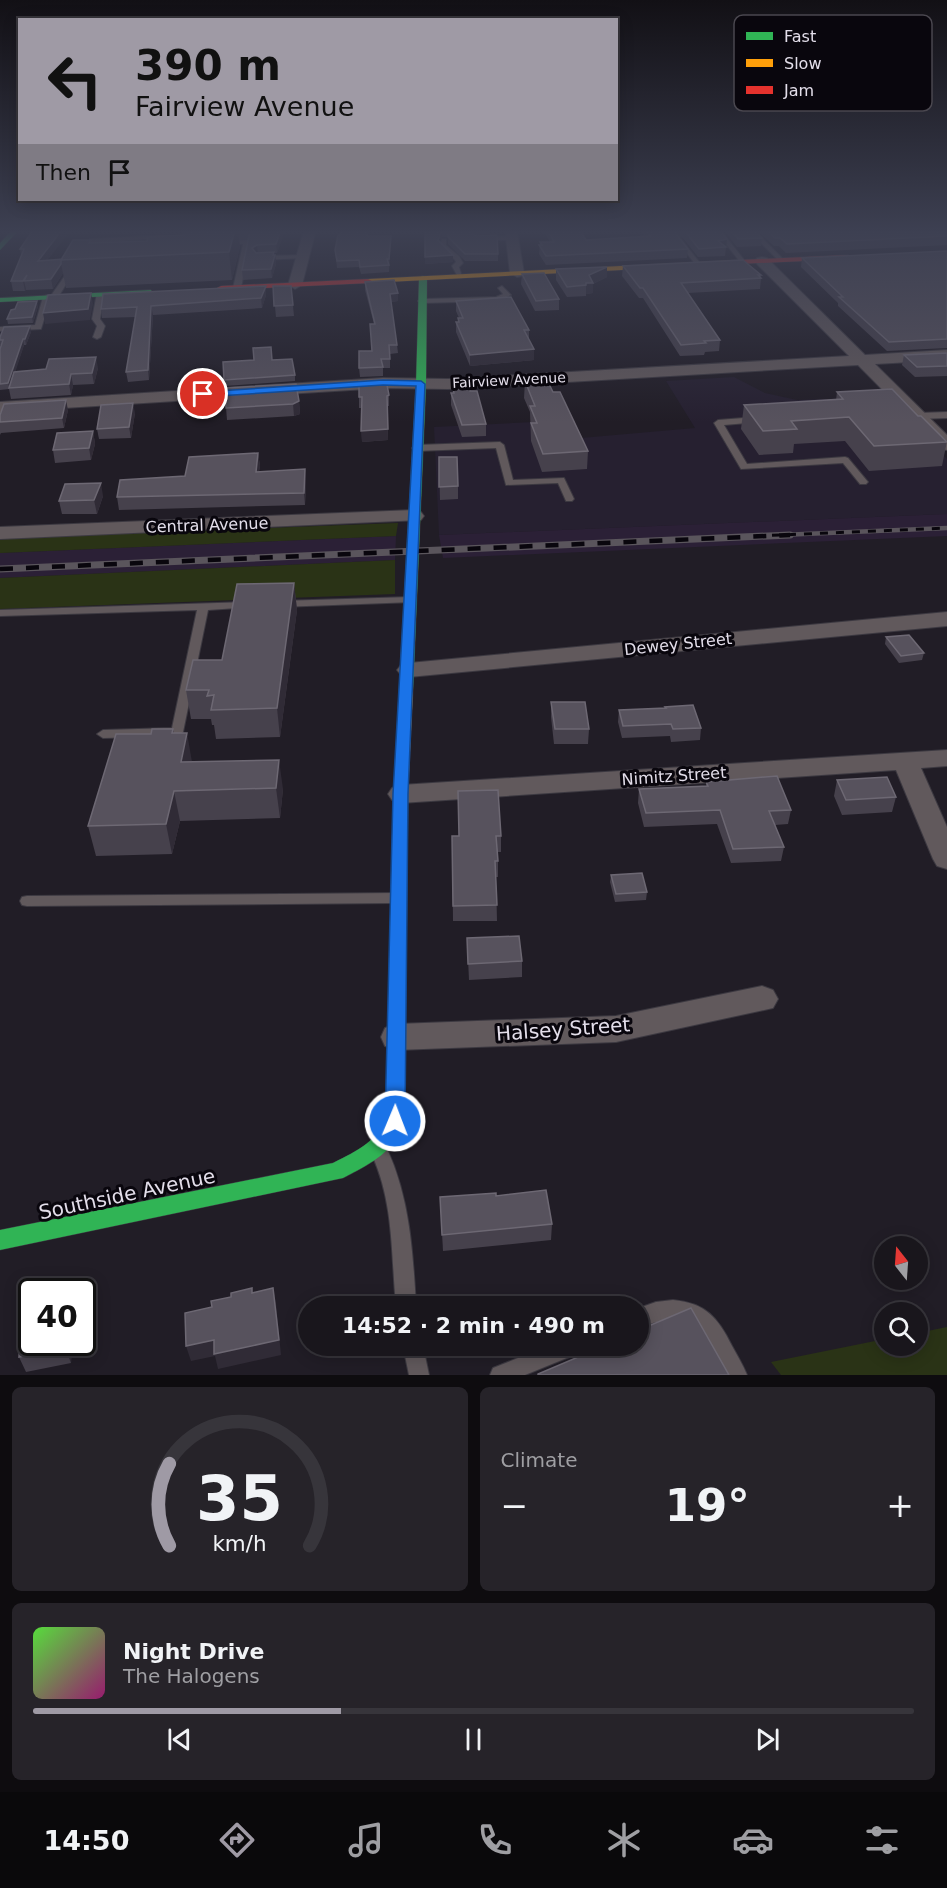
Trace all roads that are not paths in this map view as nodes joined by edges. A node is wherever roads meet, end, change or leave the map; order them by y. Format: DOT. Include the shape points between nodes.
graph roads {
  1 [pos="53,294"];
  2 [pos="116,294"];
  3 [pos="422,294"];
  4 [pos="506,294"];
  5 [pos="795,294"];
  6 [pos="100,295"];
  7 [pos="51,297"];
  8 [pos="0,300"];
  9 [pos="422,301"];
  10 [pos="0,329"];
  11 [pos="97,337"];
  12 [pos="947,355"];
  13 [pos="860,360"];
  14 [pos="421,384"];
  15 [pos="0,407"];
  16 [pos="947,415"];
  17 [pos="918,416"];
  18 [pos="761,419"];
  19 [pos="947,445"];
  20 [pos="417,448"];
  21 [pos="863,482"];
  22 [pos="569,499"];
  23 [pos="414,516"];
  24 [pos="0,533"];
  25 [pos="411,600"];
  26 [pos="203,606"];
  27 [pos="0,614"];
  28 [pos="947,619"];
  29 [pos="408,670"];
  30 [pos="103,734"];
  31 [pos="947,758"];
  32 [pos="905,760"];
  33 [pos="401,794"];
  34 [pos="947,859"];
  35 [pos="399,897"];
  36 [pos="27,901"];
  37 [pos="762,999"];
  38 [pos="397,1037"];
  39 [pos="379,1151"];
  40 [pos="0,1240"];
  41 [pos="405,1296"];
  42 [pos="649,1314"];
  43 [pos="415,1356"];
  44 [pos="547,1356"];
  45 [pos="419,1375"];
  46 [pos="500,1375"];
  47 [pos="737,1375"];
  1 -- 7 [label="lane"];
  2 -- 6 [label="street"];
  3 -- 9 [label="street"];
  4 -- 9 [label="lane" via="497,299"];
  5 -- 13 [label="street"];
  6 -- 7 [label="street"];
  6 -- 11 [label="lane" via="96,319 101,326"];
  7 -- 8 [label="street"];
  7 -- 10 [label="lane" via="38,327"];
  9 -- 14 [label="street"];
  12 -- 13 [label="street, Fairview Avenue"];
  13 -- 14 [label="street, Fairview Avenue"];
  13 -- 17 [label="street" via="897,403"];
  14 -- 15 [label="street, Fairview Avenue" via="383,383"];
  14 -- 20 [label="street"];
  16 -- 17 [label="lane"];
  17 -- 19 [label="street"];
  18 -- 21 [label="lane" via="718,423 744,467 845,460"];
  20 -- 22 [label="lane" via="500,445 509,483 561,480"];
  20 -- 23 [label="street"];
  23 -- 24 [label="street, Central Avenue"];
  23 -- 25 [label="street"];
  25 -- 26 [label="lane"];
  25 -- 29 [label="street"];
  26 -- 27 [label="lane"];
  26 -- 30 [label="lane" via="177,732"];
  28 -- 29 [label="street, Dewey Street"];
  29 -- 33 [label="street"];
  31 -- 32 [label="street, Nimitz Street"];
  32 -- 33 [label="street, Nimitz Street"];
  32 -- 34 [label="street"];
  33 -- 35 [label="street"];
  35 -- 36 [label="lane"];
  35 -- 38 [label="street"];
  37 -- 38 [label="street, Halsey Street" via="616,1029"];
  38 -- 39 [label="street" via="395,1121 391,1135"];
  39 -- 40 [label="street, Southside Avenue" via="336,1172"];
  39 -- 41 [label="lane" via="394,1189"];
  42 -- 47 [label="lane" via="667,1308 707,1323"];
  43 -- 45 [label="lane"];
  44 -- 46 [label="lane"];
}
